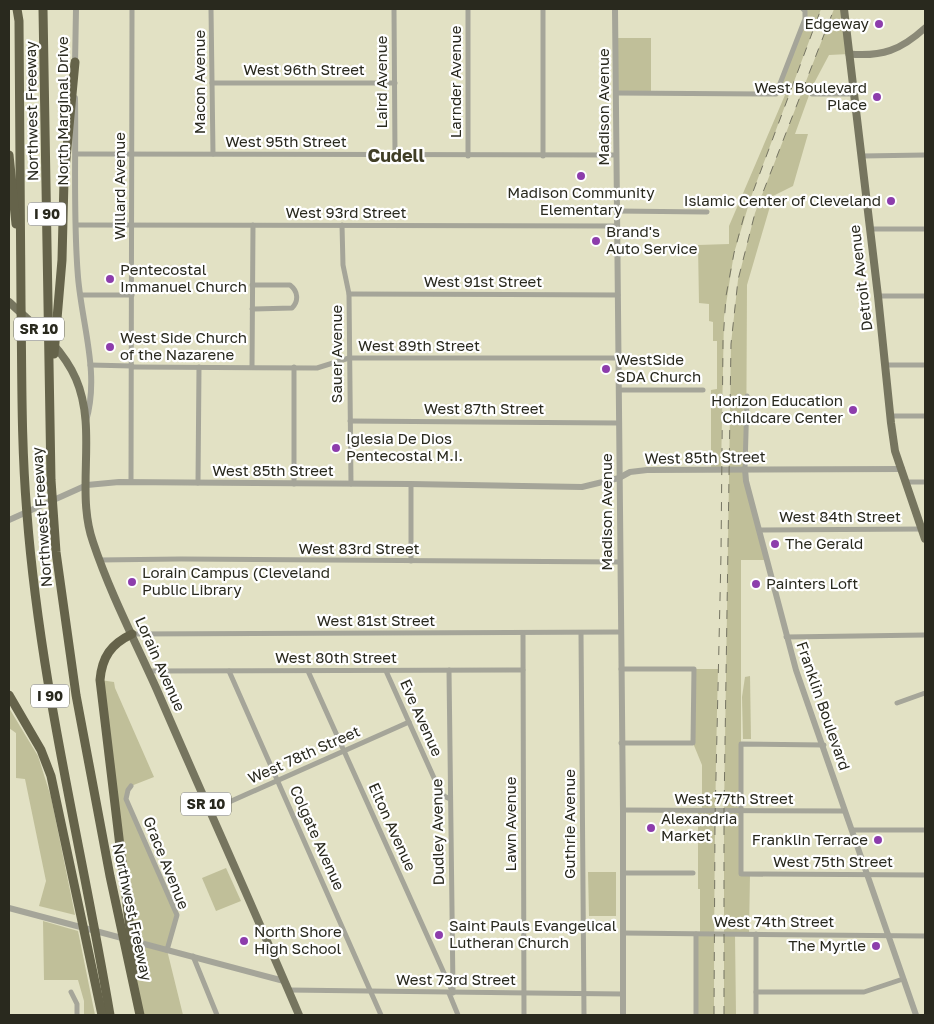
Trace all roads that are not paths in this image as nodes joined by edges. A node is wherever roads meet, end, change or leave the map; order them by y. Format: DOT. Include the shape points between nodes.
graph roads {
  1 [pos="17,9"];
  2 [pos="43,9"];
  3 [pos="76,9"];
  4 [pos="132,9"];
  5 [pos="211,9"];
  6 [pos="394,9"];
  7 [pos="468,9"];
  8 [pos="543,9"];
  9 [pos="615,9"];
  10 [pos="844,9"];
  11 [pos="804,10"];
  12 [pos="925,28"];
  13 [pos="849,54"];
  14 [pos="75,62"];
  15 [pos="212,83"];
  16 [pos="395,83"];
  17 [pos="616,93"];
  18 [pos="812,94"];
  19 [pos="854,94"];
  20 [pos="76,154"];
  21 [pos="132,154"];
  22 [pos="212,154"];
  23 [pos="9,155"];
  24 [pos="395,155"];
  25 [pos="616,155"];
  26 [pos="925,155"];
  27 [pos="468,156"];
  28 [pos="543,156"];
  29 [pos="862,156"];
  30 [pos="616,211"];
  31 [pos="707,212"];
  32 [pos="76,224"];
  33 [pos="132,225"];
  34 [pos="253,225"];
  35 [pos="342,225"];
  36 [pos="616,226"];
  37 [pos="870,229"];
  38 [pos="925,229"];
  39 [pos="21,272"];
  40 [pos="252,285"];
  41 [pos="349,294"];
  42 [pos="81,295"];
  43 [pos="132,295"];
  44 [pos="618,295"];
  45 [pos="878,296"];
  46 [pos="925,296"];
  47 [pos="9,302"];
  48 [pos="252,309"];
  49 [pos="349,358"];
  50 [pos="618,358"];
  51 [pos="90,365"];
  52 [pos="885,365"];
  53 [pos="925,365"];
  54 [pos="132,367"];
  55 [pos="199,367"];
  56 [pos="252,367"];
  57 [pos="294,367"];
  58 [pos="619,390"];
  59 [pos="703,390"];
  60 [pos="747,396"];
  61 [pos="49,404"];
  62 [pos="890,416"];
  63 [pos="925,416"];
  64 [pos="350,421"];
  65 [pos="86,422"];
  66 [pos="618,423"];
  67 [pos="742,469"];
  68 [pos="902,469"];
  69 [pos="619,478"];
  70 [pos="131,482"];
  71 [pos="906,482"];
  72 [pos="925,482"];
  73 [pos="198,483"];
  74 [pos="294,484"];
  75 [pos="351,484"];
  76 [pos="411,484"];
  77 [pos="87,486"];
  78 [pos="9,520"];
  79 [pos="922,529"];
  80 [pos="758,530"];
  81 [pos="925,539"];
  82 [pos="100,560"];
  83 [pos="411,561"];
  84 [pos="619,562"];
  85 [pos="620,632"];
  86 [pos="581,633"];
  87 [pos="132,634"];
  88 [pos="523,634"];
  89 [pos="925,635"];
  90 [pos="786,637"];
  91 [pos="621,669"];
  92 [pos="450,670"];
  93 [pos="523,670"];
  94 [pos="148,671"];
  95 [pos="308,671"];
  96 [pos="386,671"];
  97 [pos="229,672"];
  98 [pos="925,694"];
  99 [pos="9,695"];
  100 [pos="896,703"];
  101 [pos="409,722"];
  102 [pos="621,743"];
  103 [pos="824,745"];
  104 [pos="344,751"];
  105 [pos="278,780"];
  106 [pos="131,786"];
  107 [pos="450,799"];
  108 [pos="623,810"];
  109 [pos="209,811"];
  110 [pos="845,811"];
  111 [pos="737,812"];
  112 [pos="852,830"];
  113 [pos="925,830"];
  114 [pos="623,873"];
  115 [pos="693,873"];
  116 [pos="867,875"];
  117 [pos="925,876"];
  118 [pos="9,908"];
  119 [pos="623,933"];
  120 [pos="696,934"];
  121 [pos="756,934"];
  122 [pos="888,935"];
  123 [pos="925,936"];
  124 [pos="167,950"];
  125 [pos="193,956"];
  126 [pos="903,979"];
  127 [pos="284,981"];
  128 [pos="288,990"];
  129 [pos="71,992"];
  130 [pos="371,992"];
  131 [pos="756,992"];
  132 [pos="451,993"];
  133 [pos="524,993"];
  134 [pos="584,993"];
  135 [pos="623,994"];
  136 [pos="139,1011"];
  137 [pos="77,1015"];
  138 [pos="102,1015"];
  139 [pos="110,1015"];
  140 [pos="217,1015"];
  141 [pos="299,1015"];
  142 [pos="381,1015"];
  143 [pos="458,1015"];
  144 [pos="524,1015"];
  145 [pos="584,1015"];
  146 [pos="623,1015"];
  147 [pos="696,1015"];
  148 [pos="756,1015"];
  149 [pos="916,1015"];
  1 -- 39 [label="highway, Northwest Freeway / I 90"];
  2 -- 61 [label="highway, Northwest Freeway / I 90"];
  3 -- 14 [label="street, North Marginal Drive"];
  4 -- 21 [label="street, Willard Avenue"];
  5 -- 15 [label="street, Macon Avenue"];
  6 -- 16 [label="street, Laird Avenue"];
  7 -- 27 [label="street, Larnder Avenue"];
  8 -- 28 [label="street"];
  9 -- 17 [label="street, Madison Avenue"];
  10 -- 13 [label="main road, Detroit Avenue"];
  11 -- 17 [label="street" via="805,19 776,94"];
  12 -- 13 [label="main road" via="904,44 883,53 869,56"];
  13 -- 19 [label="main road, Detroit Avenue"];
  14 -- 20 [label="street, North Marginal Drive"];
  14 -- 61 [label="highway"];
  15 -- 16 [label="street, West 96th Street"];
  15 -- 22 [label="street, Macon Avenue"];
  16 -- 24 [label="street, Laird Avenue"];
  17 -- 25 [label="street, Madison Avenue"];
  18 -- 19 [label="street"];
  19 -- 29 [label="main road, Detroit Avenue"];
  20 -- 21 [label="street, West 95th Street"];
  20 -- 32 [label="street, North Marginal Drive"];
  21 -- 22 [label="street, West 95th Street"];
  21 -- 33 [label="street, Willard Avenue"];
  22 -- 24 [label="street, West 95th Street"];
  23 -- 39 [label="highway"];
  24 -- 27 [label="street, West 95th Street"];
  25 -- 28 [label="street, West 95th Street"];
  25 -- 30 [label="street, Madison Avenue"];
  26 -- 29 [label="street"];
  27 -- 28 [label="street, West 95th Street"];
  29 -- 37 [label="main road, Detroit Avenue"];
  30 -- 31 [label="street"];
  30 -- 36 [label="street, Madison Avenue"];
  32 -- 33 [label="street, West 93rd Street"];
  32 -- 42 [label="street, North Marginal Drive"];
  33 -- 34 [label="street, West 93rd Street"];
  33 -- 43 [label="street, Willard Avenue"];
  34 -- 35 [label="street, West 93rd Street"];
  34 -- 40 [label="street"];
  35 -- 36 [label="street, West 93rd Street"];
  35 -- 41 [label="street, Sauer Avenue" via="343,265"];
  36 -- 44 [label="street, Madison Avenue"];
  37 -- 38 [label="street"];
  37 -- 45 [label="main road, Detroit Avenue"];
  39 -- 139 [label="highway, Northwest Freeway / I 90" via="26,514 39,625"];
  40 -- 48 [label="street"];
  40 -- 48 [label="street" via="290,286 296,291 296,302 292,308"];
  41 -- 44 [label="street, West 91st Street"];
  41 -- 49 [label="street, Sauer Avenue"];
  42 -- 43 [label="street"];
  42 -- 51 [label="street, North Marginal Drive"];
  43 -- 54 [label="street, Willard Avenue"];
  44 -- 50 [label="street, Madison Avenue"];
  45 -- 46 [label="street"];
  45 -- 52 [label="main road, Detroit Avenue"];
  47 -- 65 [label="main road, Lorain Avenue / SR 10" via="43,333 65,360 79,388"];
  48 -- 56 [label="street"];
  49 -- 50 [label="street, West 89th Street"];
  49 -- 57 [label="street, West 89th Street" via="317,368"];
  49 -- 64 [label="street, Sauer Avenue"];
  50 -- 58 [label="street, Madison Avenue"];
  51 -- 54 [label="street, West 89th Street"];
  51 -- 65 [label="street, North Marginal Drive" via="90,405"];
  52 -- 53 [label="street"];
  52 -- 62 [label="main road, Detroit Avenue"];
  54 -- 55 [label="street, West 89th Street"];
  54 -- 70 [label="street, Willard Avenue"];
  55 -- 56 [label="street, West 89th Street"];
  55 -- 73 [label="street"];
  56 -- 57 [label="street, West 89th Street"];
  57 -- 74 [label="street"];
  58 -- 59 [label="street"];
  58 -- 66 [label="street, Madison Avenue"];
  60 -- 67 [label="street, Franklin Boulevard"];
  61 -- 136 [label="highway, Northwest Freeway / I 90" via="56,552 65,623 110,876"];
  62 -- 63 [label="street"];
  62 -- 68 [label="main road, Detroit Avenue" via="895,451"];
  64 -- 66 [label="street, West 87th Street"];
  64 -- 75 [label="street, Sauer Avenue"];
  65 -- 77 [label="main road, Lorain Avenue / SR 10"];
  66 -- 69 [label="street, Madison Avenue"];
  67 -- 68 [label="street, West 85th Street"];
  67 -- 69 [label="street, West 85th Street" via="647,470 630,472"];
  67 -- 80 [label="street, Franklin Boulevard"];
  68 -- 71 [label="main road, Detroit Avenue"];
  69 -- 76 [label="street, West 85th Street" via="582,487"];
  69 -- 84 [label="street, Madison Avenue"];
  70 -- 73 [label="street, West 85th Street"];
  70 -- 77 [label="street, West 85th Street"];
  71 -- 72 [label="street"];
  71 -- 79 [label="main road, Detroit Avenue"];
  73 -- 74 [label="street, West 85th Street"];
  74 -- 75 [label="street, West 85th Street"];
  75 -- 76 [label="street, West 85th Street"];
  76 -- 83 [label="street"];
  77 -- 78 [label="street, West 85th Street"];
  77 -- 82 [label="main road, Lorain Avenue / SR 10" via="88,524"];
  79 -- 80 [label="street, West 84th Street"];
  79 -- 81 [label="main road, Detroit Avenue"];
  80 -- 90 [label="street, Franklin Boulevard"];
  82 -- 83 [label="street, West 83rd Street"];
  82 -- 87 [label="main road, Lorain Avenue / SR 10"];
  83 -- 84 [label="street, West 83rd Street"];
  84 -- 85 [label="street, Madison Avenue"];
  85 -- 86 [label="street, West 81st Street"];
  85 -- 91 [label="street, Madison Avenue"];
  86 -- 88 [label="street, West 81st Street"];
  86 -- 134 [label="street, Guthrie Avenue"];
  87 -- 88 [label="street, West 81st Street"];
  87 -- 94 [label="main road, Lorain Avenue / SR 10"];
  87 -- 136 [label="highway" via="108,651 101,666 100,680"];
  88 -- 93 [label="street, Lawn Avenue"];
  89 -- 90 [label="street"];
  90 -- 103 [label="street, Franklin Boulevard"];
  91 -- 102 [label="street, Madison Avenue"];
  91 -- 102 [label="street" via="694,669 693,743"];
  92 -- 93 [label="street, West 80th Street"];
  92 -- 96 [label="street, West 80th Street"];
  92 -- 107 [label="street, Dudley Avenue"];
  93 -- 133 [label="street, Lawn Avenue"];
  94 -- 97 [label="street, West 80th Street"];
  94 -- 109 [label="main road, Lorain Avenue / SR 10"];
  95 -- 96 [label="street, West 80th Street"];
  95 -- 97 [label="street, West 80th Street"];
  95 -- 104 [label="street, Elton Avenue"];
  96 -- 101 [label="street, Eve Avenue"];
  97 -- 105 [label="street, Colgate Avenue"];
  98 -- 100 [label="street"];
  99 -- 138 [label="highway" via="41,750 51,776"];
  101 -- 104 [label="street, West 78th Street"];
  101 -- 107 [label="street, Eve Avenue" via="439,789"];
  102 -- 108 [label="street, Madison Avenue"];
  103 -- 110 [label="street, Franklin Boulevard"];
  103 -- 111 [label="street" via="741,744"];
  104 -- 105 [label="street, West 78th Street"];
  104 -- 132 [label="street, Elton Avenue"];
  105 -- 109 [label="street, West 78th Street"];
  105 -- 130 [label="street, Colgate Avenue"];
  106 -- 124 [label="street, Grace Avenue" via="126,798 177,915"];
  107 -- 132 [label="street, Dudley Avenue"];
  108 -- 111 [label="street, West 77th Street"];
  108 -- 114 [label="street, Madison Avenue"];
  109 -- 127 [label="main road, Lorain Avenue / SR 10"];
  110 -- 111 [label="street, West 77th Street"];
  110 -- 112 [label="street, Franklin Boulevard"];
  111 -- 116 [label="street, West 75th Street" via="742,874"];
  112 -- 113 [label="street"];
  112 -- 116 [label="street, Franklin Boulevard"];
  114 -- 115 [label="street"];
  114 -- 119 [label="street, Madison Avenue"];
  116 -- 117 [label="street, West 75th Street"];
  116 -- 122 [label="street, Franklin Boulevard"];
  118 -- 124 [label="street"];
  119 -- 120 [label="street, West 74th Street"];
  119 -- 135 [label="street, Madison Avenue"];
  120 -- 121 [label="street, West 74th Street"];
  120 -- 147 [label="street"];
  121 -- 122 [label="street, West 74th Street"];
  121 -- 131 [label="street"];
  122 -- 123 [label="street, West 74th Street"];
  122 -- 126 [label="street, Franklin Boulevard"];
  124 -- 125 [label="street"];
  125 -- 127 [label="street"];
  125 -- 140 [label="street"];
  126 -- 131 [label="street" via="864,992"];
  126 -- 149 [label="street, Franklin Boulevard"];
  127 -- 128 [label="main road, Lorain Avenue / SR 10"];
  128 -- 130 [label="street, West 73rd Street"];
  128 -- 141 [label="main road, Lorain Avenue / SR 10"];
  129 -- 137 [label="street" via="77,1004"];
  130 -- 132 [label="street, West 73rd Street"];
  130 -- 142 [label="street, Colgate Avenue"];
  131 -- 148 [label="street"];
  132 -- 133 [label="street, West 73rd Street"];
  132 -- 143 [label="street, Elton Avenue"];
  133 -- 134 [label="street, West 73rd Street"];
  133 -- 144 [label="street, Lawn Avenue"];
  134 -- 135 [label="street, West 73rd Street"];
  134 -- 145 [label="street, Guthrie Avenue"];
  135 -- 146 [label="street, Madison Avenue"];
}
